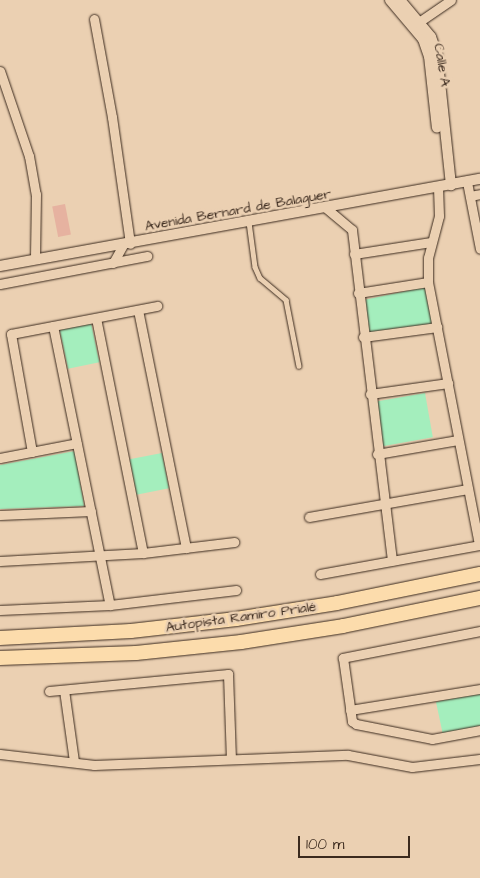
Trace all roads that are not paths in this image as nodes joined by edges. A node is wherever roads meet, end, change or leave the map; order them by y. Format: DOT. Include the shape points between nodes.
graph roads {
  1 [pos="390,0"];
  2 [pos="400,0"];
  3 [pos="451,0"];
  4 [pos="94,19"];
  5 [pos="415,24"];
  6 [pos="0,71"];
  7 [pos="480,179"];
  8 [pos="467,182"];
  9 [pos="451,185"];
  10 [pos="438,188"];
  11 [pos="480,194"];
  12 [pos="470,196"];
  13 [pos="326,208"];
  14 [pos="249,222"];
  15 [pos="431,242"];
  16 [pos="126,245"];
  17 [pos="480,248"];
  18 [pos="354,254"];
  19 [pos="147,256"];
  20 [pos="35,259"];
  21 [pos="113,263"];
  22 [pos="0,266"];
  23 [pos="428,282"];
  24 [pos="0,284"];
  25 [pos="358,293"];
  26 [pos="157,306"];
  27 [pos="138,310"];
  28 [pos="96,318"];
  29 [pos="53,326"];
  30 [pos="437,326"];
  31 [pos="364,337"];
  32 [pos="299,366"];
  33 [pos="448,383"];
  34 [pos="370,394"];
  35 [pos="458,440"];
  36 [pos="77,443"];
  37 [pos="32,452"];
  38 [pos="377,454"];
  39 [pos="0,458"];
  40 [pos="468,488"];
  41 [pos="384,504"];
  42 [pos="91,511"];
  43 [pos="0,515"];
  44 [pos="309,517"];
  45 [pos="234,542"];
  46 [pos="480,545"];
  47 [pos="186,548"];
  48 [pos="143,553"];
  49 [pos="101,556"];
  50 [pos="0,561"];
  51 [pos="392,561"];
  52 [pos="320,574"];
  53 [pos="480,574"];
  54 [pos="236,590"];
  55 [pos="480,598"];
  56 [pos="110,605"];
  57 [pos="0,610"];
  58 [pos="480,631"];
  59 [pos="0,638"];
  60 [pos="0,658"];
  61 [pos="480,688"];
  62 [pos="64,690"];
  63 [pos="49,692"];
  64 [pos="350,710"];
  65 [pos="480,730"];
  66 [pos="0,754"];
  67 [pos="231,758"];
  68 [pos="480,759"];
  69 [pos="74,761"];
  1 -- 5 [label="street, Calle A"];
  2 -- 5 [label="street, Calle A"];
  3 -- 5 [label="street"];
  4 -- 16 [label="street" via="112,117"];
  5 -- 9 [label="street, Calle A" via="431,37 437,54"];
  6 -- 20 [label="street" via="29,156 36,194"];
  7 -- 8 [label="street, Avenida Bernard de Balaguer"];
  8 -- 9 [label="street, Avenida Bernard de Balaguer"];
  8 -- 12 [label="street"];
  9 -- 10 [label="street, Avenida Bernard de Balaguer"];
  10 -- 13 [label="street, Avenida Bernard de Balaguer"];
  10 -- 15 [label="street" via="439,216"];
  11 -- 12 [label="street"];
  12 -- 17 [label="street"];
  13 -- 14 [label="street, Avenida Bernard de Balaguer"];
  13 -- 18 [label="street" via="352,230"];
  14 -- 16 [label="street, Avenida Bernard de Balaguer"];
  14 -- 32 [label="lane" via="255,266 260,278 286,300"];
  15 -- 18 [label="street"];
  15 -- 23 [label="street"];
  16 -- 20 [label="street, Avenida Bernard de Balaguer"];
  16 -- 21 [label="street"];
  18 -- 25 [label="street"];
  19 -- 21 [label="street"];
  20 -- 22 [label="street, Avenida Bernard de Balaguer"];
  21 -- 24 [label="street"];
  23 -- 25 [label="street"];
  23 -- 30 [label="street"];
  25 -- 31 [label="street"];
  26 -- 27 [label="street"];
  27 -- 28 [label="street"];
  27 -- 47 [label="street"];
  28 -- 29 [label="street"];
  28 -- 48 [label="street"];
  29 -- 36 [label="street"];
  29 -- 37 [label="street" via="11,334"];
  30 -- 31 [label="street"];
  30 -- 33 [label="street"];
  31 -- 34 [label="street"];
  33 -- 34 [label="street"];
  33 -- 35 [label="street"];
  34 -- 38 [label="street"];
  35 -- 38 [label="street"];
  35 -- 40 [label="street"];
  36 -- 37 [label="street"];
  36 -- 42 [label="street"];
  37 -- 39 [label="street"];
  38 -- 41 [label="street"];
  40 -- 41 [label="street"];
  40 -- 46 [label="street"];
  41 -- 44 [label="street"];
  41 -- 51 [label="street"];
  42 -- 43 [label="street"];
  42 -- 49 [label="street"];
  45 -- 47 [label="street"];
  46 -- 51 [label="street"];
  47 -- 48 [label="street"];
  48 -- 49 [label="street"];
  49 -- 50 [label="street"];
  49 -- 56 [label="street"];
  51 -- 52 [label="street"];
  53 -- 59 [label="highway, Autopista Ramiro Prialé" via="236,619 131,631"];
  54 -- 56 [label="street"];
  55 -- 60 [label="highway, Autopista Ramiro Prialé" via="343,626 241,642 136,653"];
  56 -- 57 [label="street"];
  58 -- 64 [label="street" via="343,658"];
  61 -- 64 [label="street"];
  62 -- 63 [label="street"];
  62 -- 67 [label="street" via="228,674"];
  62 -- 69 [label="street"];
  64 -- 65 [label="street" via="356,724 432,739"];
  66 -- 69 [label="street"];
  67 -- 68 [label="street" via="348,755 412,767"];
  67 -- 69 [label="street" via="94,765"];
}
